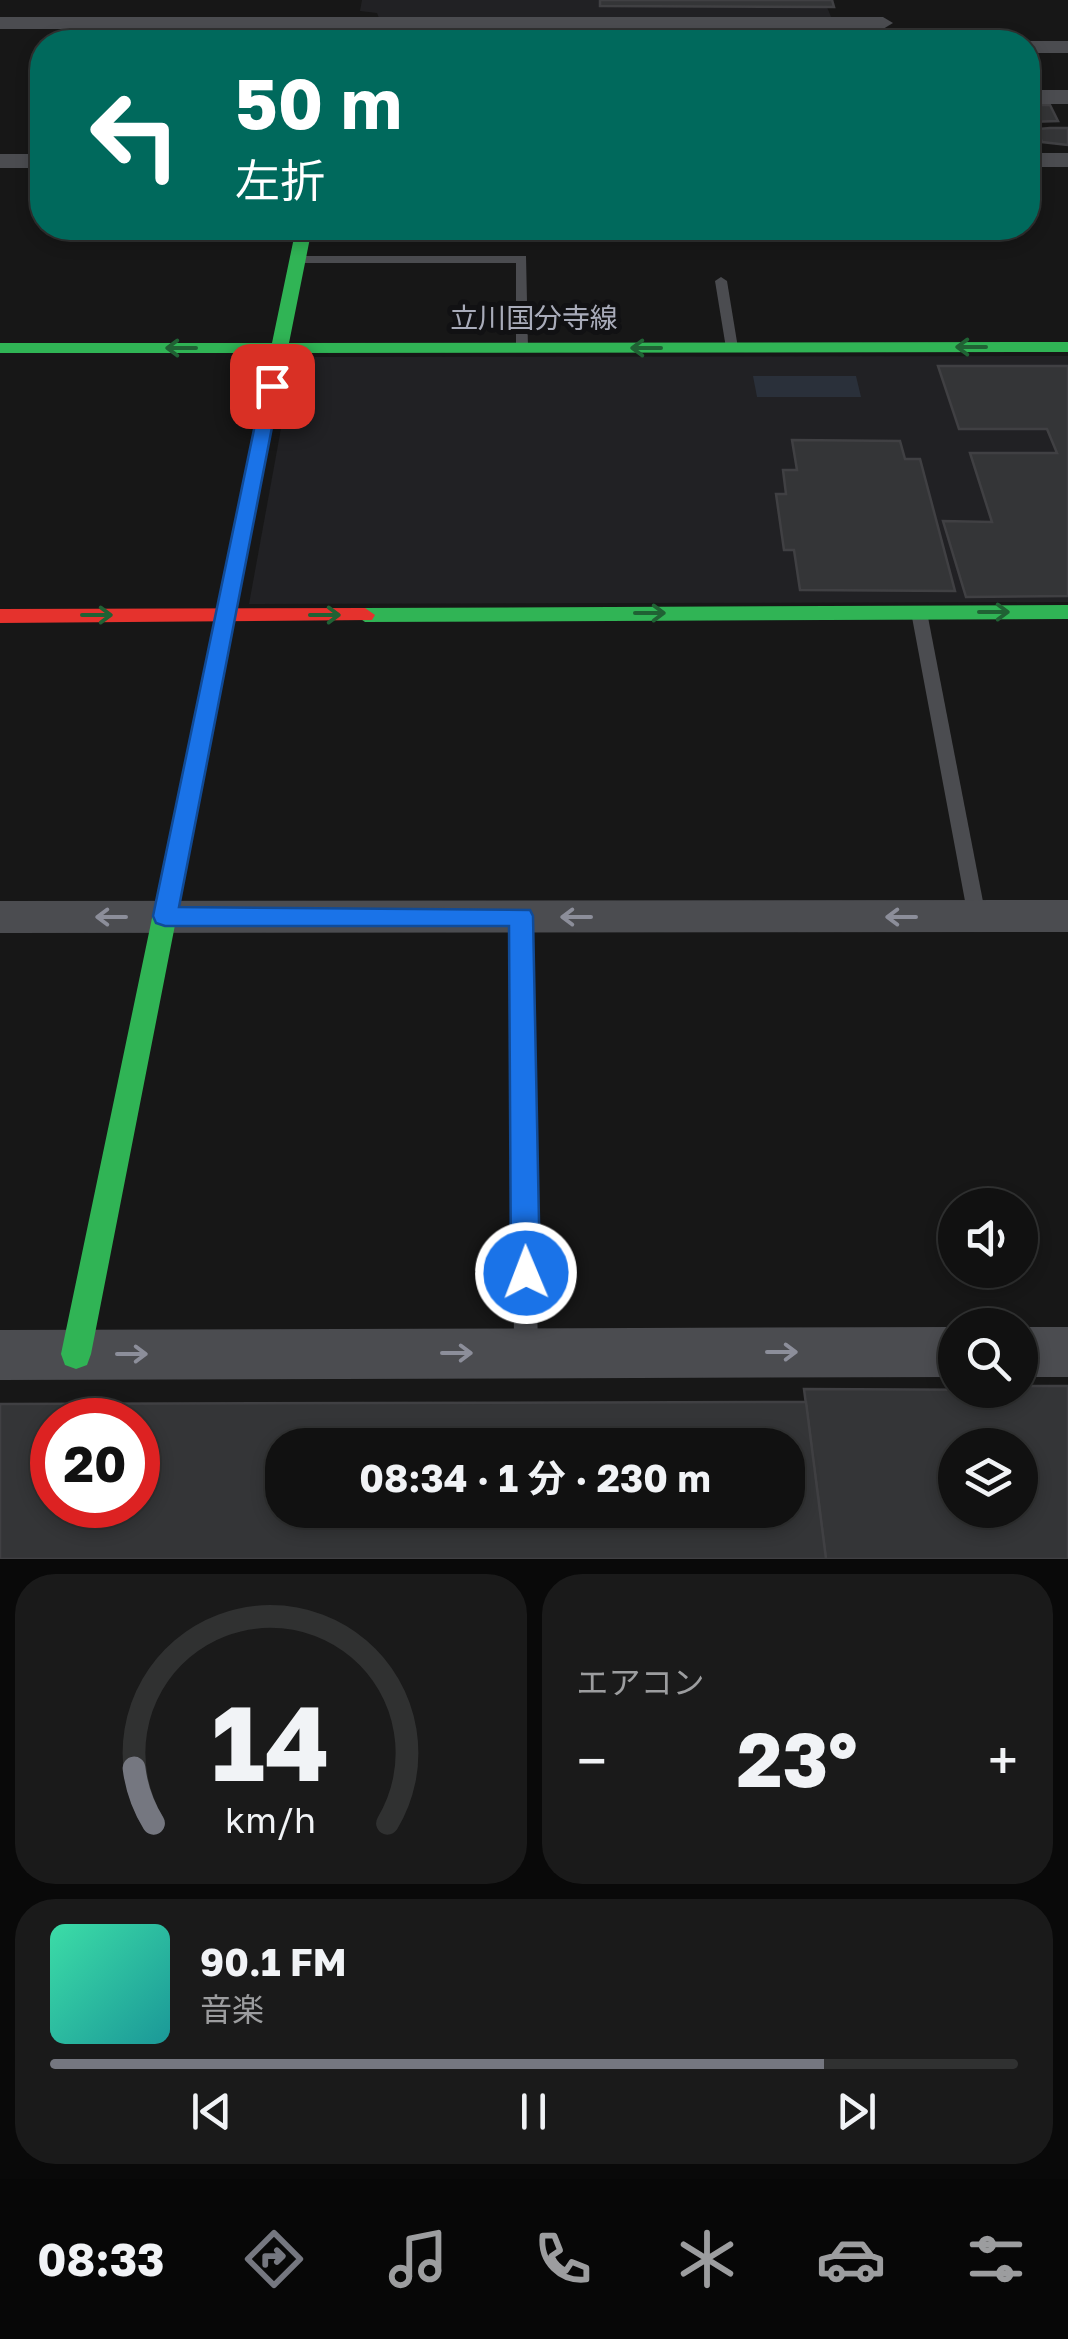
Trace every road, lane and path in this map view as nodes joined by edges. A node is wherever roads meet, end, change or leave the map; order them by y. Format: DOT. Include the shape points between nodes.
graph roads {
  1 [pos="349,0"];
  2 [pos="874,0"];
  3 [pos="0,23"];
  4 [pos="267,30"];
  5 [pos="343,30"];
  6 [pos="886,30"];
  7 [pos="1068,46"];
  8 [pos="1040,47"];
  9 [pos="1040,97"];
  10 [pos="1068,97"];
  11 [pos="1040,160"];
  12 [pos="1068,160"];
  13 [pos="0,161"];
  14 [pos="30,161"];
  15 [pos="301,240"];
  16 [pos="296,260"];
  17 [pos="721,280"];
  18 [pos="1068,347"];
  19 [pos="0,348"];
  20 [pos="279,348"];
  21 [pos="522,348"];
  22 [pos="732,348"];
  23 [pos="919,612"];
  24 [pos="1068,612"];
  25 [pos="227,615"];
  26 [pos="0,616"];
  27 [pos="0,916"];
  28 [pos="165,916"];
  29 [pos="521,916"];
  30 [pos="1068,916"];
  31 [pos="977,917"];
  32 [pos="526,1352"];
  33 [pos="938,1352"];
  34 [pos="1038,1352"];
  35 [pos="1068,1352"];
  36 [pos="0,1354"];
  37 [pos="76,1354"];
  1 -- 5 [label="street"];
  2 -- 6 [label="street"];
  3 -- 4 [label="street"];
  7 -- 8 [label="street"];
  9 -- 10 [label="street"];
  11 -- 12 [label="street"];
  13 -- 14 [label="street"];
  15 -- 16 [label="street"];
  16 -- 20 [label="street"];
  16 -- 21 [label="lane" via="522,259"];
  17 -- 22 [label="lane"];
  18 -- 22 [label="street, 立川国分寺線, one-way"];
  20 -- 19 [label="street, 立川国分寺線, one-way"];
  20 -- 21 [label="street, 立川国分寺線"];
  20 -- 25 [label="street"];
  22 -- 21 [label="street, 立川国分寺線, one-way"];
  23 -- 24 [label="street, one-way"];
  25 -- 23 [label="street, one-way"];
  23 -- 31 [label="lane"];
  26 -- 25 [label="street, one-way"];
  25 -- 28 [label="street"];
  28 -- 27 [label="street, one-way"];
  28 -- 29 [label="street"];
  28 -- 37 [label="street"];
  31 -- 29 [label="street, one-way"];
  29 -- 32 [label="lane"];
  30 -- 31 [label="street"];
  32 -- 33 [label="street, one-way"];
  37 -- 32 [label="street, one-way"];
  34 -- 35 [label="street"];
  36 -- 37 [label="street"];
}
